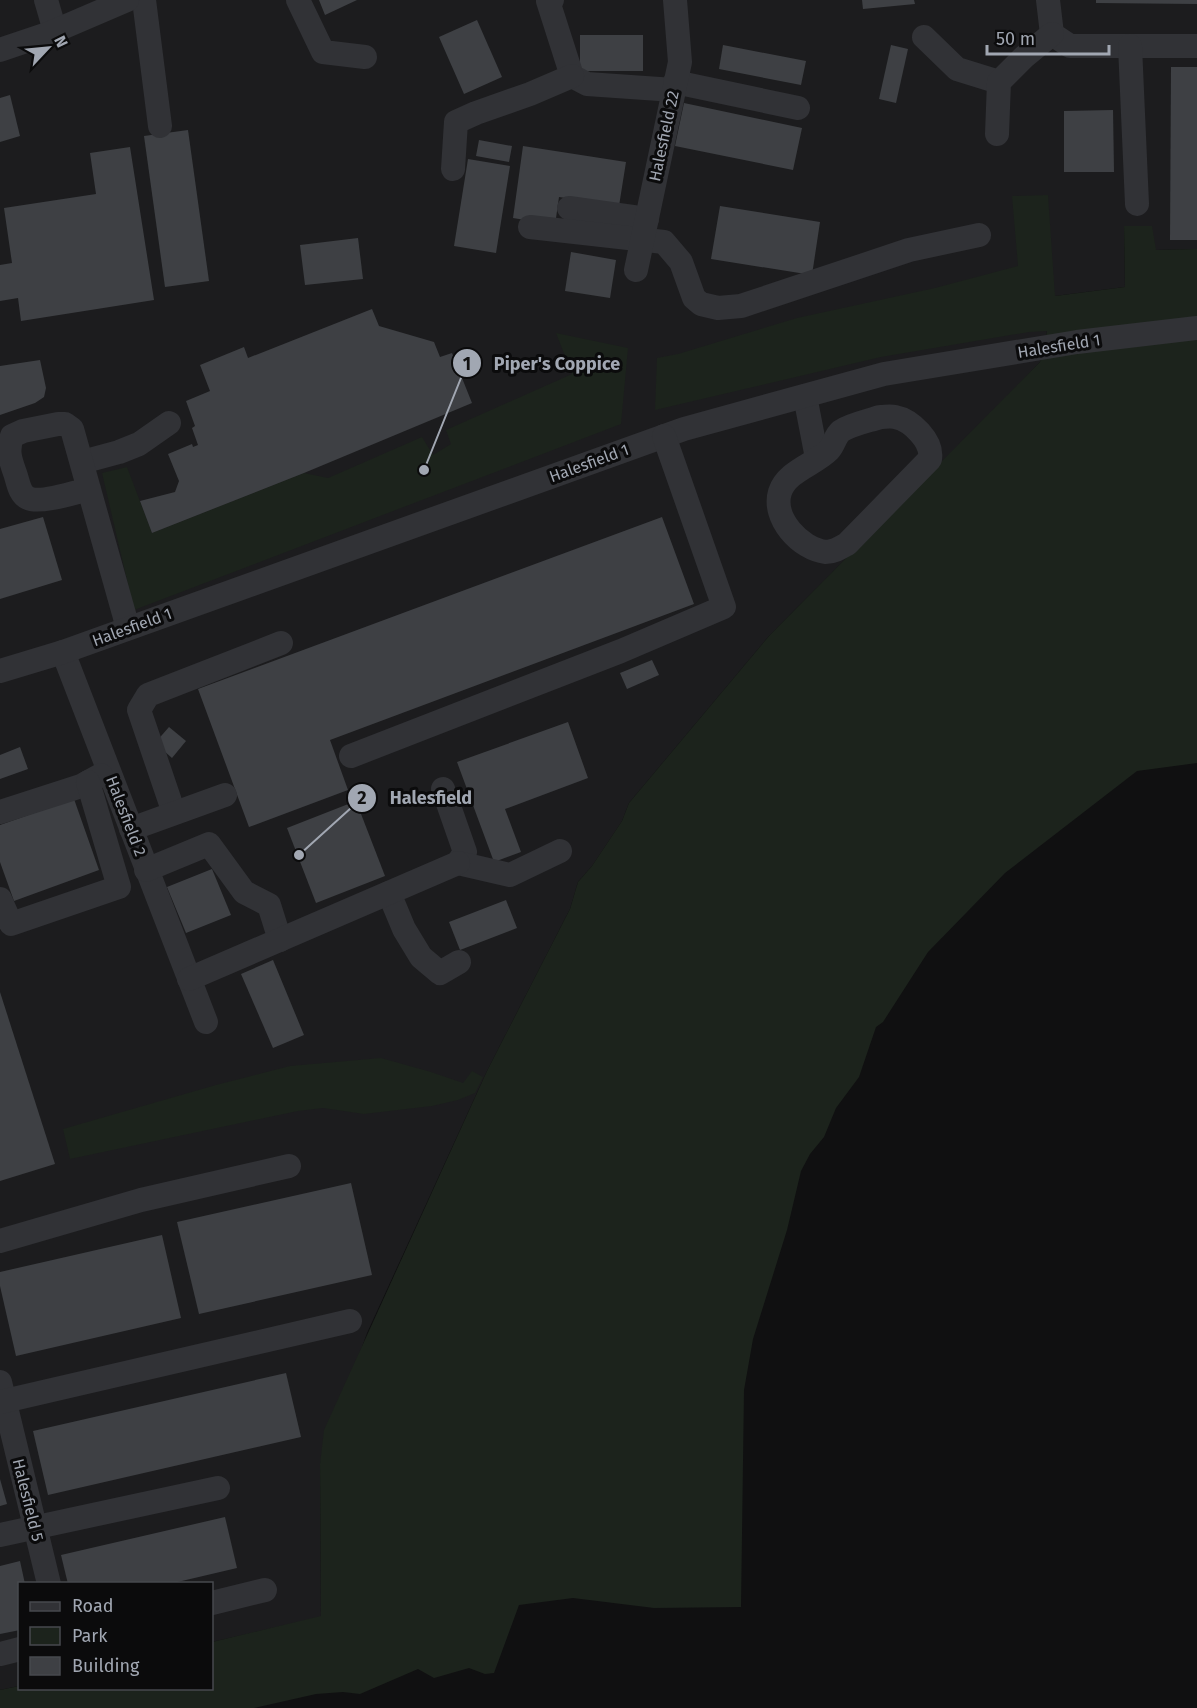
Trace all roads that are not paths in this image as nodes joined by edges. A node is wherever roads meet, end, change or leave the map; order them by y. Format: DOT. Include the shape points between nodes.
graph roads {
  1 [pos="46,0"];
  2 [pos="128,0"];
  3 [pos="144,0"];
  4 [pos="298,0"];
  5 [pos="552,0"];
  6 [pos="675,0"];
  7 [pos="1048,0"];
  8 [pos="55,31"];
  9 [pos="1052,34"];
  10 [pos="924,37"];
  11 [pos="1130,46"];
  12 [pos="1197,46"];
  13 [pos="0,50"];
  14 [pos="366,57"];
  15 [pos="572,75"];
  16 [pos="999,82"];
  17 [pos="675,86"];
  18 [pos="798,108"];
  19 [pos="160,126"];
  20 [pos="997,134"];
  21 [pos="453,169"];
  22 [pos="1137,204"];
  23 [pos="569,208"];
  24 [pos="530,226"];
  25 [pos="645,229"];
  26 [pos="979,235"];
  27 [pos="636,270"];
  28 [pos="1197,328"];
  29 [pos="812,394"];
  30 [pos="169,423"];
  31 [pos="840,432"];
  32 [pos="664,436"];
  33 [pos="817,458"];
  34 [pos="82,462"];
  35 [pos="89,489"];
  36 [pos="128,628"];
  37 [pos="281,643"];
  38 [pos="63,652"];
  39 [pos="0,671"];
  40 [pos="351,756"];
  41 [pos="99,776"];
  42 [pos="443,789"];
  43 [pos="225,795"];
  44 [pos="0,812"];
  45 [pos="174,813"];
  46 [pos="131,829"];
  47 [pos="560,851"];
  48 [pos="458,863"];
  49 [pos="146,870"];
  50 [pos="389,893"];
  51 [pos="0,899"];
  52 [pos="280,940"];
  53 [pos="459,962"];
  54 [pos="189,979"];
  55 [pos="206,1022"];
  56 [pos="289,1166"];
  57 [pos="0,1241"];
  58 [pos="350,1321"];
  59 [pos="2,1395"];
  60 [pos="218,1488"];
  61 [pos="35,1528"];
  62 [pos="0,1535"];
  63 [pos="48,1582"];
  64 [pos="265,1590"];
  65 [pos="213,1603"];
  66 [pos="18,1650"];
  67 [pos="0,1654"];
  1 -- 8 [label="street"];
  2 -- 8 [label="street"];
  3 -- 19 [label="street"];
  4 -- 14 [label="street" via="323,52"];
  5 -- 15 [label="street" via="548,1"];
  6 -- 17 [label="street, Halesfield 22" via="680,62"];
  7 -- 9 [label="street"];
  8 -- 13 [label="street"];
  9 -- 11 [label="street" via="1070,46"];
  9 -- 16 [label="street"];
  10 -- 16 [label="street" via="957,69"];
  11 -- 12 [label="street"];
  11 -- 22 [label="street"];
  15 -- 17 [label="street" via="587,84"];
  15 -- 21 [label="street" via="456,122"];
  16 -- 20 [label="street"];
  17 -- 18 [label="street"];
  17 -- 25 [label="street, Halesfield 22"];
  23 -- 25 [label="street"];
  24 -- 25 [label="street"];
  25 -- 26 [label="street" via="672,249 694,298 718,308 741,306 909,250"];
  25 -- 27 [label="street, Halesfield 22"];
  28 -- 29 [label="street, Halesfield 1" via="1077,342 884,374"];
  29 -- 31 [label="street"];
  29 -- 32 [label="street, Halesfield 1"];
  29 -- 33 [label="street"];
  30 -- 34 [label="street" via="139,444"];
  31 -- 33 [label="street" via="829,450"];
  31 -- 33 [label="street" via="880,417 895,417 918,430 931,457 850,542 831,552 801,541 779,508 780,491 786,482"];
  32 -- 36 [label="street, Halesfield 1"];
  32 -- 40 [label="street" via="724,607"];
  34 -- 35 [label="street"];
  34 -- 35 [label="street" via="72,429 65,424 23,431 12,436 8,447 22,493 28,498 38,500"];
  35 -- 36 [label="street"];
  36 -- 38 [label="street, Halesfield 1"];
  37 -- 45 [label="street" via="148,696 139,710"];
  38 -- 39 [label="street, Halesfield 1"];
  38 -- 41 [label="street, Halesfield 2"];
  41 -- 44 [label="street" via="81,786"];
  41 -- 46 [label="street, Halesfield 2"];
  41 -- 51 [label="street" via="119,887 11,924"];
  42 -- 48 [label="street" via="465,852"];
  43 -- 45 [label="street"];
  45 -- 46 [label="street"];
  46 -- 49 [label="street, Halesfield 2"];
  47 -- 48 [label="street" via="510,875"];
  48 -- 50 [label="street"];
  49 -- 52 [label="street" via="210,844 244,892 268,905"];
  49 -- 54 [label="street, Halesfield 2"];
  50 -- 52 [label="street"];
  50 -- 53 [label="street" via="421,957 440,973"];
  52 -- 54 [label="street"];
  54 -- 55 [label="street, Halesfield 2"];
  56 -- 57 [label="street" via="141,1200"];
  58 -- 59 [label="street"];
  59 -- 61 [label="street, Halesfield 5"];
  60 -- 61 [label="street"];
  61 -- 62 [label="street"];
  61 -- 63 [label="street, Halesfield 5"];
  64 -- 65 [label="street"];
  66 -- 67 [label="street"];
}
